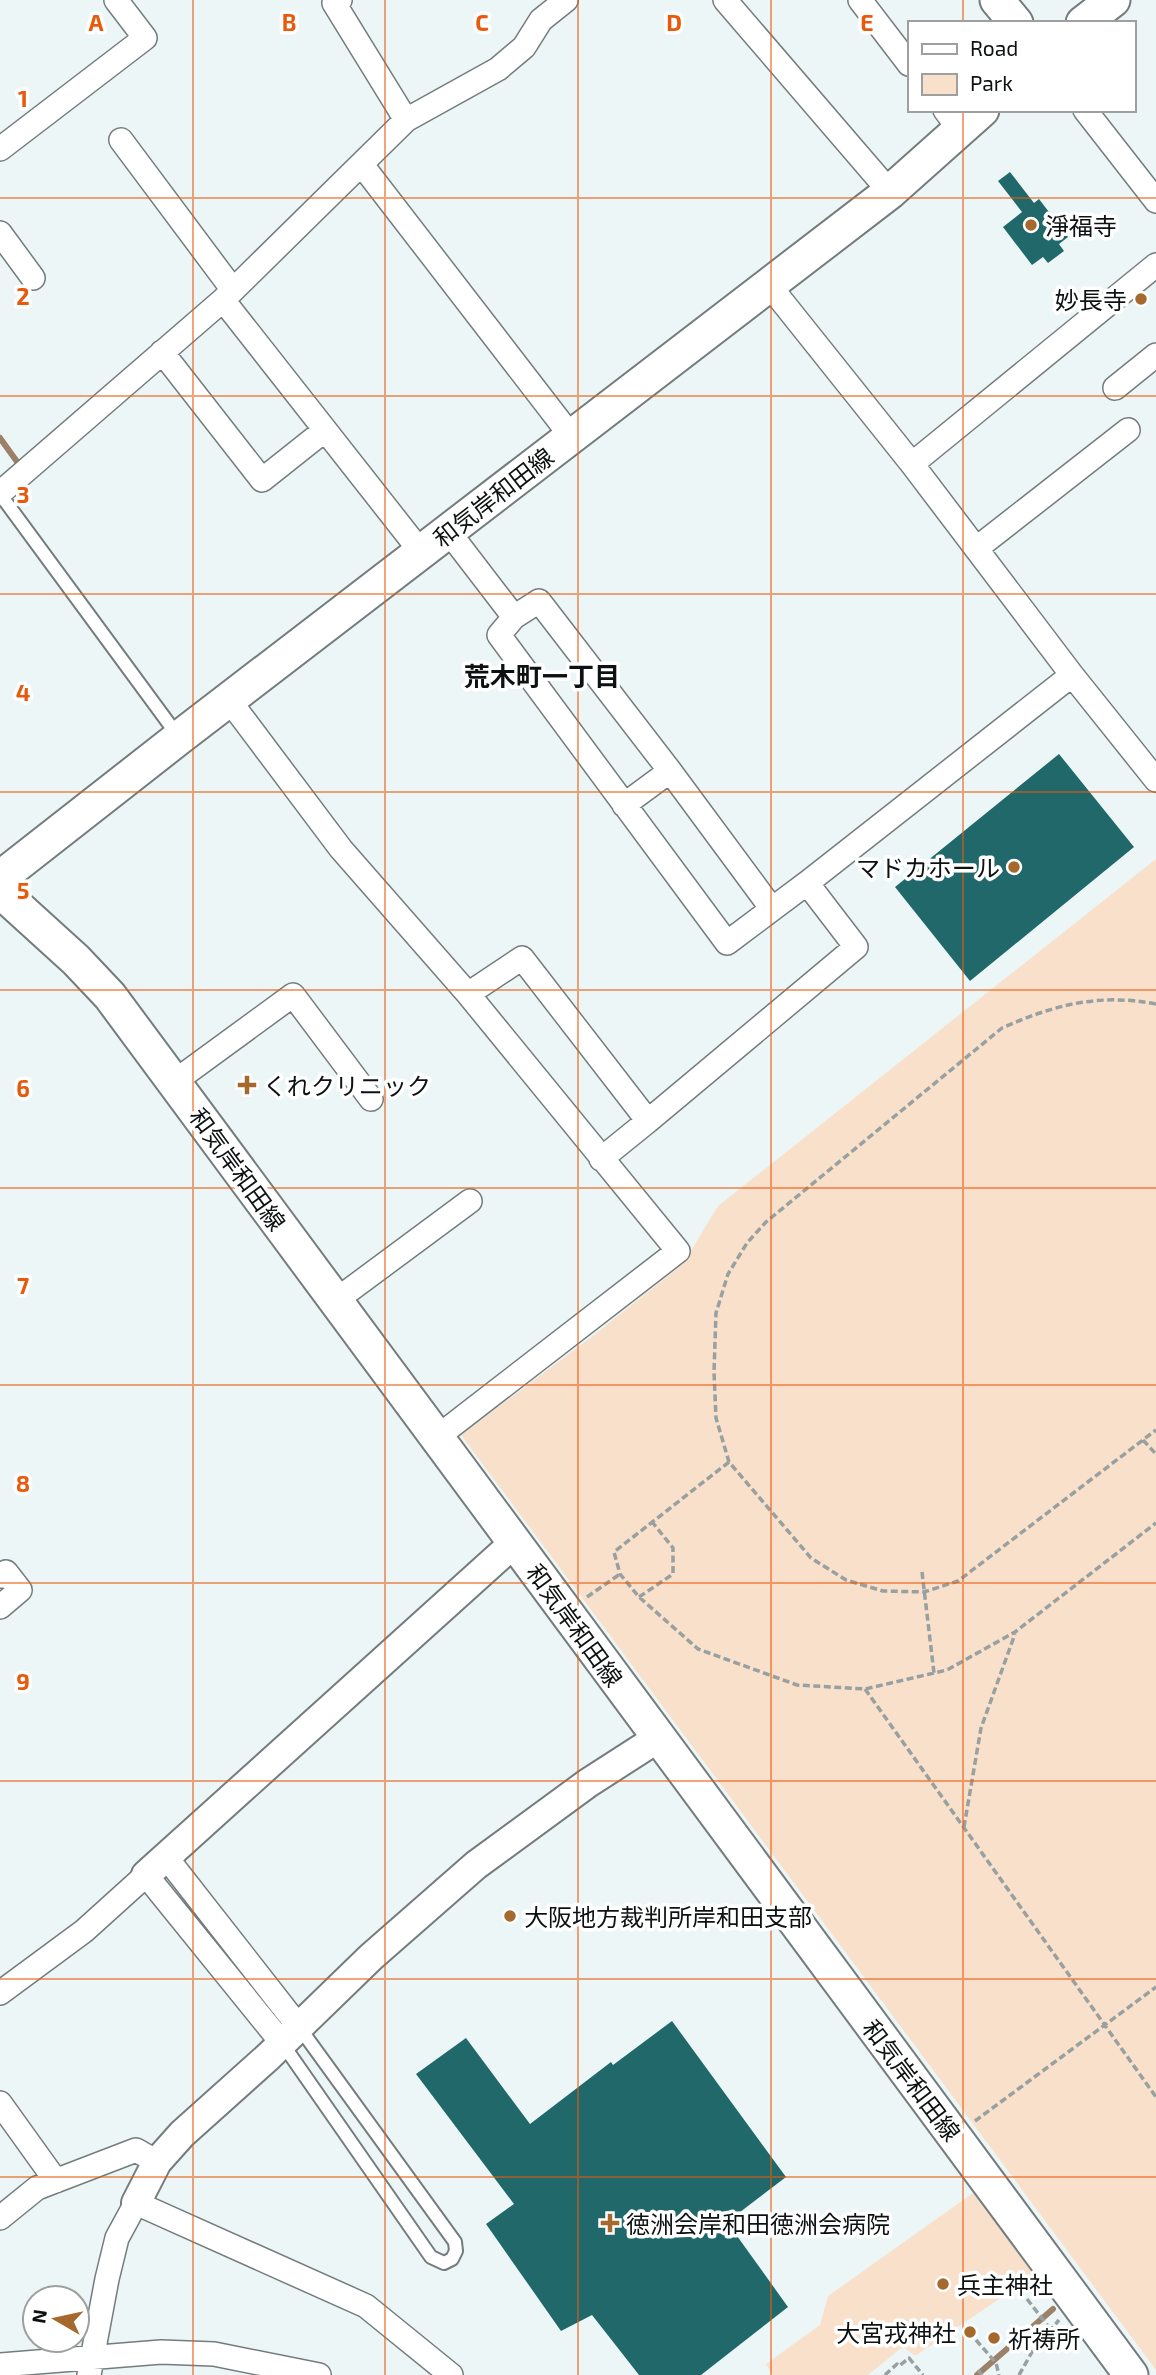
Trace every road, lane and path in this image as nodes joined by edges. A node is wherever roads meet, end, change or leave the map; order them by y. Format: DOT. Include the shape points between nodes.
graph roads {
  1 [pos="116,0"];
  2 [pos="340,0"];
  3 [pos="566,0"];
  4 [pos="725,0"];
  5 [pos="860,0"];
  6 [pos="997,0"];
  7 [pos="1113,0"];
  8 [pos="1014,21"];
  9 [pos="1086,21"];
  10 [pos="908,63"];
  11 [pos="1087,112"];
  12 [pos="962,117"];
  13 [pos="406,120"];
  14 [pos="121,140"];
  15 [pos="0,149"];
  16 [pos="362,165"];
  17 [pos="890,192"];
  18 [pos="1156,201"];
  19 [pos="0,233"];
  20 [pos="1156,265"];
  21 [pos="33,278"];
  22 [pos="769,285"];
  23 [pos="228,295"];
  24 [pos="162,352"];
  25 [pos="1156,355"];
  26 [pos="1115,388"];
  27 [pos="325,430"];
  28 [pos="1128,430"];
  29 [pos="571,436"];
  30 [pos="912,464"];
  31 [pos="0,494"];
  32 [pos="448,531"];
  33 [pos="977,548"];
  34 [pos="421,552"];
  35 [pos="514,617"];
  36 [pos="1072,675"];
  37 [pos="229,700"];
  38 [pos="180,737"];
  39 [pos="670,771"];
  40 [pos="1156,780"];
  41 [pos="624,805"];
  42 [pos="0,878"];
  43 [pos="807,883"];
  44 [pos="0,891"];
  45 [pos="772,909"];
  46 [pos="468,994"];
  47 [pos="1156,1004"];
  48 [pos="174,1082"];
  49 [pos="371,1099"];
  50 [pos="648,1121"];
  51 [pos="601,1159"];
  52 [pos="470,1201"];
  53 [pos="335,1301"];
  54 [pos="1156,1430"];
  55 [pos="436,1438"];
  56 [pos="1143,1440"];
  57 [pos="1156,1454"];
  58 [pos="729,1462"];
  59 [pos="652,1522"];
  60 [pos="1156,1522"];
  61 [pos="514,1543"];
  62 [pos="922,1572"];
  63 [pos="620,1574"];
  64 [pos="0,1576"];
  65 [pos="924,1592"];
  66 [pos="639,1597"];
  67 [pos="581,1602"];
  68 [pos="0,1607"];
  69 [pos="1016,1632"];
  70 [pos="934,1673"];
  71 [pos="865,1689"];
  72 [pos="658,1738"];
  73 [pos="964,1827"];
  74 [pos="156,1866"];
  75 [pos="1156,1987"];
  76 [pos="0,1993"];
  77 [pos="1105,2025"];
  78 [pos="291,2035"];
  79 [pos="1156,2097"];
  80 [pos="0,2103"];
  81 [pos="968,2126"];
  82 [pos="157,2162"];
  83 [pos="56,2181"];
  84 [pos="136,2203"];
  85 [pos="0,2218"];
  86 [pos="1027,2299"];
  87 [pos="1060,2319"];
  88 [pos="1051,2330"];
  89 [pos="976,2340"];
  90 [pos="0,2365"];
  91 [pos="91,2365"];
  92 [pos="978,2370"];
  93 [pos="319,2375"];
  94 [pos="451,2375"];
  95 [pos="887,2375"];
  96 [pos="923,2375"];
  97 [pos="982,2375"];
  98 [pos="999,2375"];
  99 [pos="1019,2375"];
  100 [pos="1131,2375"];
  1 -- 15 [label="street" via="145,38"];
  2 -- 13 [label="street" via="334,4"];
  3 -- 13 [label="street" via="541,20 524,47 498,69"];
  4 -- 17 [label="street"];
  5 -- 10 [label="street"];
  6 -- 8 [label="main road"];
  7 -- 9 [label="main road"];
  11 -- 18 [label="street"];
  12 -- 17 [label="main road, 和気岸和田線"];
  13 -- 16 [label="street"];
  14 -- 23 [label="street"];
  16 -- 23 [label="street"];
  16 -- 29 [label="street"];
  17 -- 22 [label="main road, 和気岸和田線"];
  19 -- 21 [label="street"];
  20 -- 30 [label="street"];
  22 -- 29 [label="main road, 和気岸和田線"];
  22 -- 30 [label="street"];
  23 -- 24 [label="street"];
  23 -- 27 [label="street"];
  24 -- 27 [label="street" via="262,480"];
  24 -- 31 [label="street"];
  25 -- 26 [label="street"];
  27 -- 34 [label="street"];
  28 -- 33 [label="street"];
  29 -- 32 [label="main road, 和気岸和田線"];
  30 -- 33 [label="street"];
  31 -- 38 [label="lane"];
  32 -- 34 [label="main road, 和気岸和田線"];
  32 -- 35 [label="street"];
  33 -- 36 [label="street"];
  34 -- 37 [label="main road, 和気岸和田線"];
  35 -- 39 [label="street" via="538,600"];
  35 -- 41 [label="street" via="499,635"];
  36 -- 40 [label="street"];
  36 -- 43 [label="street"];
  37 -- 38 [label="main road, 和気岸和田線"];
  37 -- 46 [label="street" via="341,849"];
  38 -- 42 [label="main road, 和気岸和田線"];
  39 -- 41 [label="street"];
  39 -- 45 [label="street"];
  41 -- 45 [label="street" via="727,943"];
  43 -- 45 [label="street"];
  43 -- 50 [label="street" via="856,947"];
  44 -- 48 [label="main road, 和気岸和田線" via="110,996"];
  46 -- 50 [label="street" via="522,958"];
  46 -- 51 [label="street"];
  47 -- 58 [label="path" via="1108,999 1074,1002 1002,1028 766,1222 729,1274 716,1312 716,1418"];
  48 -- 49 [label="street" via="293,996"];
  48 -- 53 [label="main road, 和気岸和田線"];
  50 -- 51 [label="street"];
  51 -- 55 [label="street" via="678,1251"];
  52 -- 53 [label="street"];
  53 -- 55 [label="main road, 和気岸和田線"];
  54 -- 56 [label="path"];
  55 -- 61 [label="main road, 和気岸和田線"];
  56 -- 57 [label="path"];
  56 -- 65 [label="path" via="958,1581"];
  58 -- 59 [label="path"];
  58 -- 65 [label="path" via="811,1558 846,1580 883,1591"];
  59 -- 63 [label="path" via="614,1552"];
  59 -- 66 [label="path" via="673,1548 673,1574"];
  60 -- 69 [label="path"];
  61 -- 72 [label="main road, 和気岸和田線"];
  61 -- 74 [label="street"];
  62 -- 65 [label="path"];
  63 -- 66 [label="path"];
  63 -- 67 [label="path"];
  64 -- 68 [label="street" via="6,1572 20,1590"];
  65 -- 70 [label="path"];
  66 -- 71 [label="path" via="698,1649 797,1685"];
  69 -- 70 [label="path"];
  69 -- 73 [label="path" via="981,1728"];
  70 -- 71 [label="path"];
  71 -- 73 [label="path"];
  72 -- 78 [label="street" via="476,1865"];
  72 -- 100 [label="main road, 和気岸和田線"];
  73 -- 77 [label="path"];
  74 -- 76 [label="street" via="84,1931"];
  74 -- 78 [label="street"];
  75 -- 77 [label="path"];
  77 -- 79 [label="path"];
  77 -- 81 [label="path"];
  78 -- 78 [label="lane" via="454,2242 452,2259 439,2262 432,2257"];
  78 -- 82 [label="street"];
  80 -- 83 [label="street"];
  82 -- 83 [label="street" via="136,2150"];
  82 -- 84 [label="street"];
  83 -- 85 [label="street" via="37,2188"];
  84 -- 91 [label="street" via="117,2238"];
  84 -- 94 [label="street" via="366,2306"];
  86 -- 88 [label="path"];
  87 -- 88 [label="path"];
  88 -- 99 [label="path"];
  89 -- 98 [label="path" via="987,2349"];
  90 -- 91 [label="street"];
  91 -- 93 [label="street" via="161,2352 214,2354"];
  92 -- 97 [label="path"];
  95 -- 96 [label="path" via="909,2358"];
}
